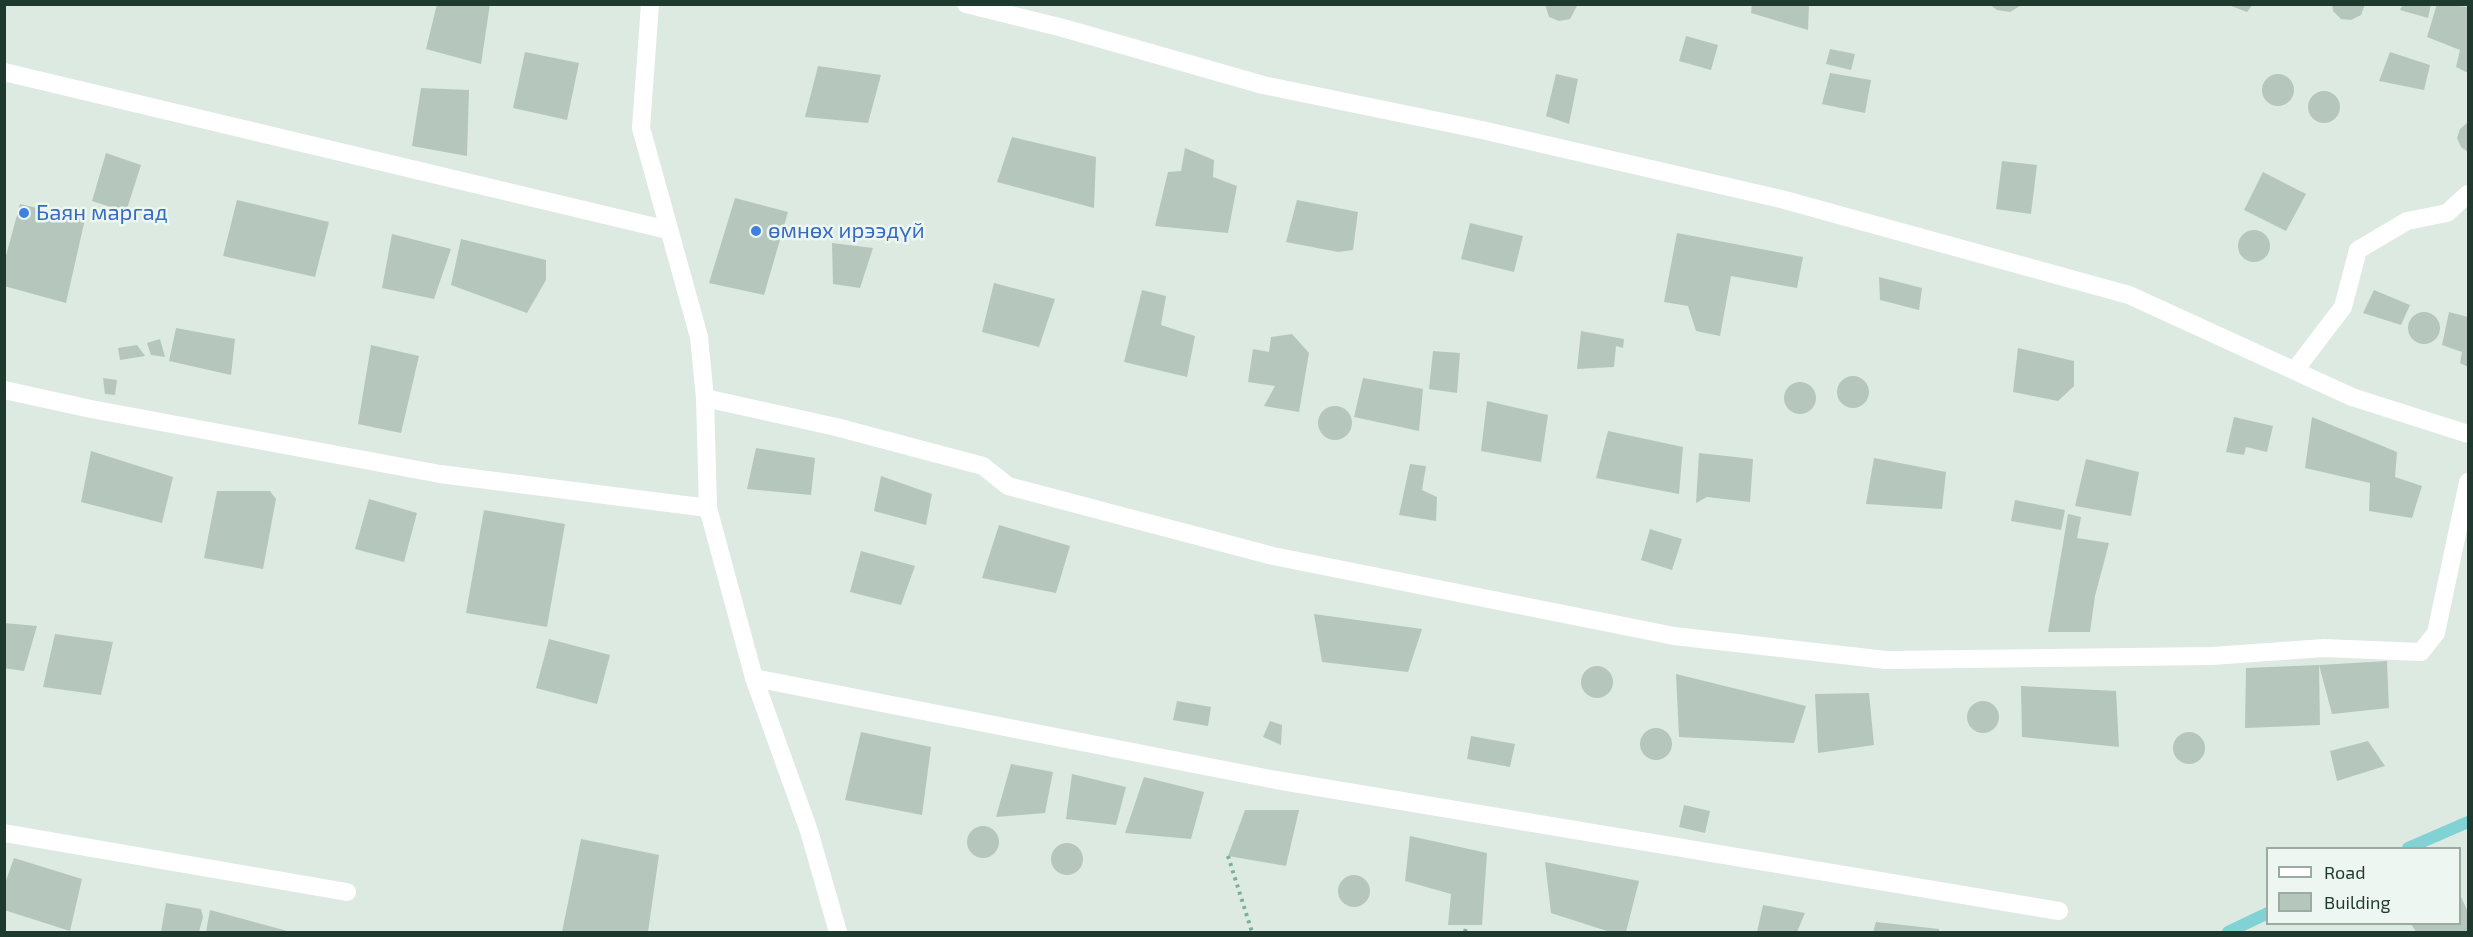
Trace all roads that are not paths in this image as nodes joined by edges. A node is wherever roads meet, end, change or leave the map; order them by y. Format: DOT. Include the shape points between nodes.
graph roads {
  1 [pos="650,4"];
  2 [pos="966,4"];
  3 [pos="4,72"];
  4 [pos="2469,194"];
  5 [pos="668,230"];
  6 [pos="2295,370"];
  7 [pos="4,390"];
  8 [pos="705,398"];
  9 [pos="2469,434"];
  10 [pos="2469,482"];
  11 [pos="708,508"];
  12 [pos="754,678"];
  13 [pos="4,833"];
  14 [pos="347,892"];
  15 [pos="2059,911"];
  16 [pos="838,933"];
  1 -- 5 [label="street" via="641,128"];
  2 -- 6 [label="street" via="1263,85 1493,133 1803,206 2129,295"];
  3 -- 5 [label="street"];
  4 -- 6 [label="street" via="2447,213 2407,221 2358,250 2343,308"];
  5 -- 8 [label="street" via="699,336"];
  6 -- 9 [label="street" via="2352,397"];
  7 -- 11 [label="street" via="440,474"];
  8 -- 10 [label="street" via="983,466 1008,486 1273,556 1674,636 1886,660 2212,656 2324,648 2421,652 2436,633"];
  8 -- 11 [label="street"];
  11 -- 12 [label="street"];
  12 -- 15 [label="street" via="1276,780"];
  12 -- 16 [label="street" via="809,831"];
  13 -- 14 [label="street"];
}
